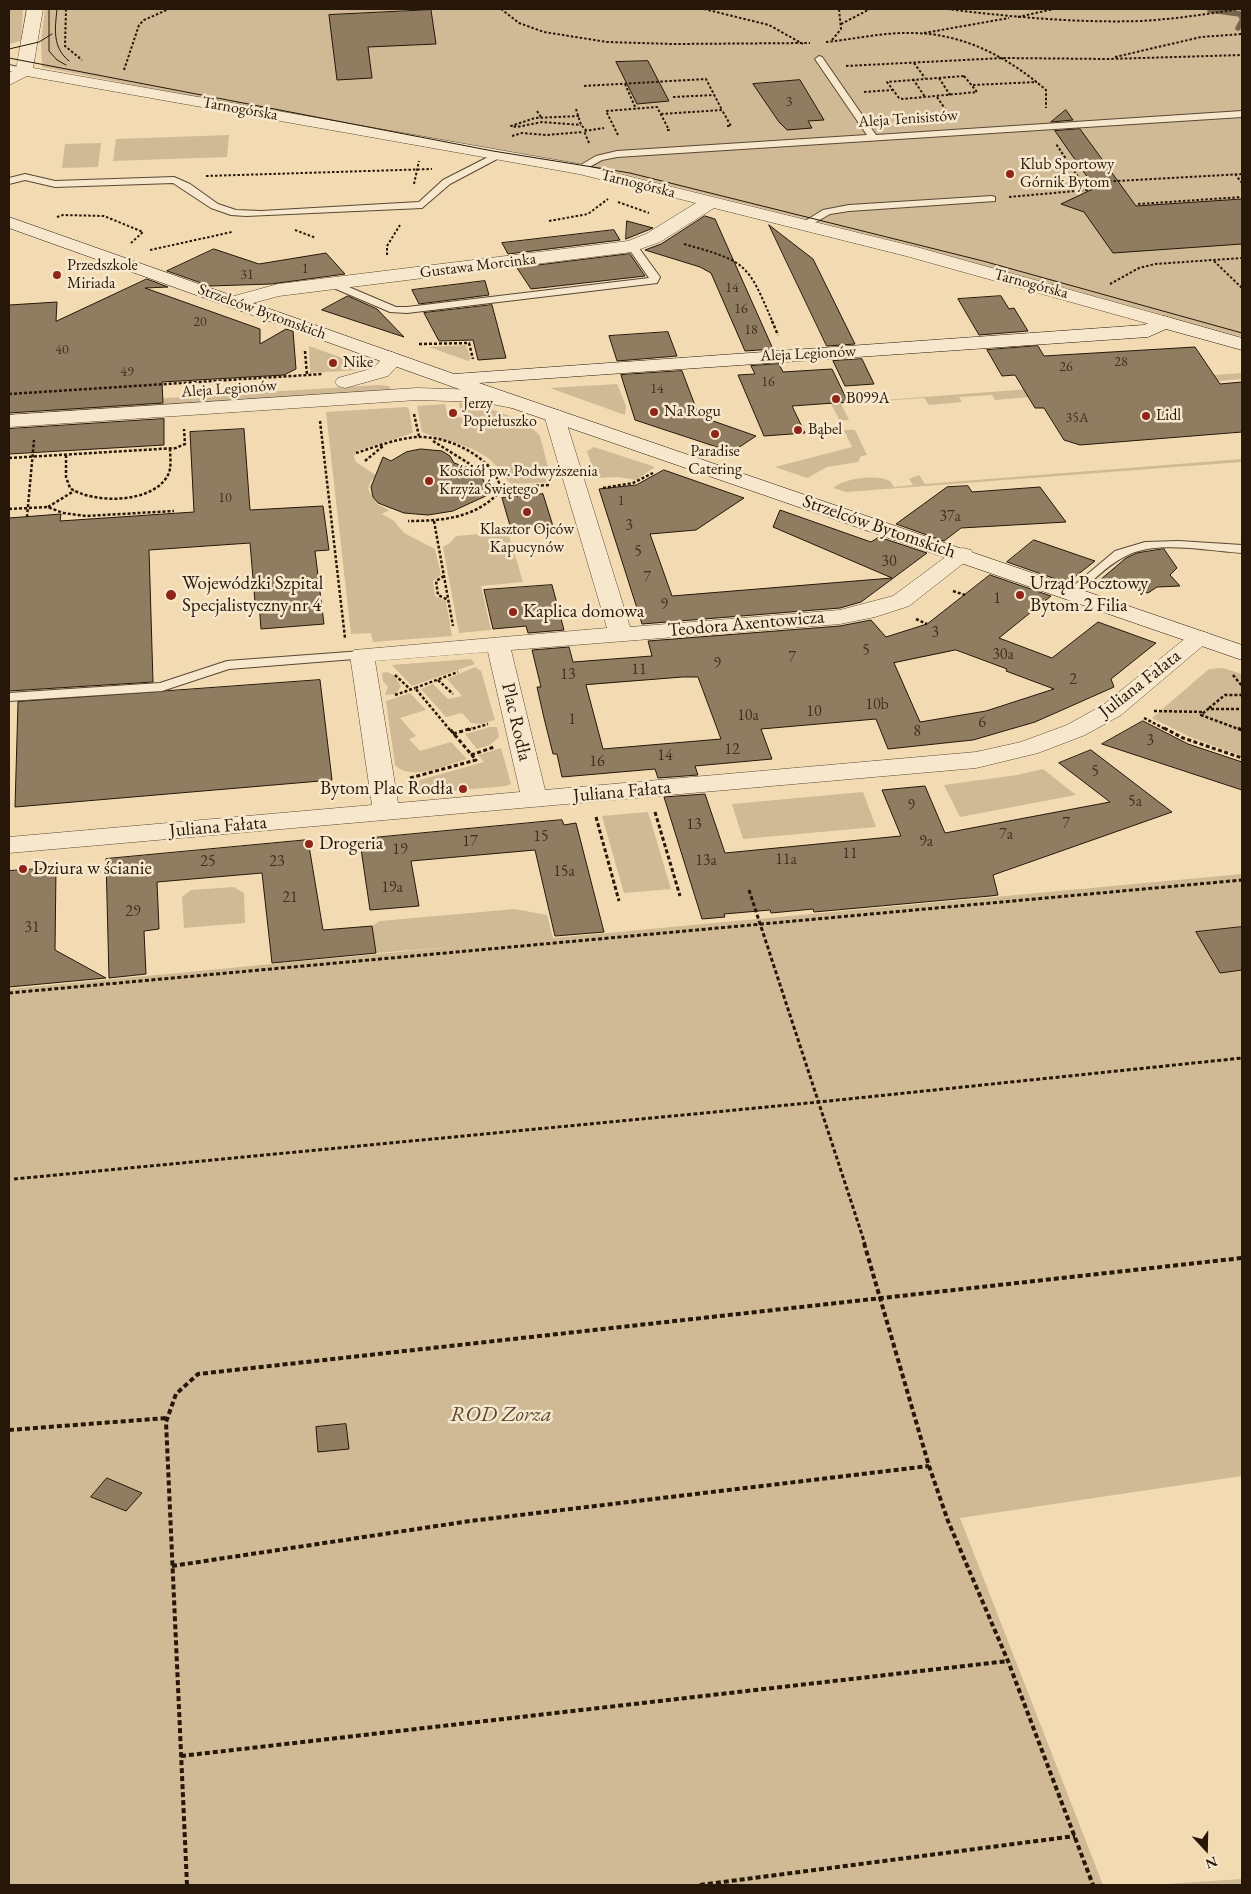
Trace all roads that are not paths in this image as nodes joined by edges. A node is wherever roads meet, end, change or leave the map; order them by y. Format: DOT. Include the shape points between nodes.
graph roads {
  1 [pos="34,9"];
  2 [pos="819,59"];
  3 [pos="16,70"];
  4 [pos="9,80"];
  5 [pos="1242,114"];
  6 [pos="872,136"];
  7 [pos="496,156"];
  8 [pos="579,169"];
  9 [pos="9,181"];
  10 [pos="992,199"];
  11 [pos="712,201"];
  12 [pos="9,222"];
  13 [pos="804,224"];
  14 [pos="632,246"];
  15 [pos="338,283"];
  16 [pos="234,302"];
  17 [pos="1164,322"];
  18 [pos="1242,344"];
  19 [pos="388,357"];
  20 [pos="521,374"];
  21 [pos="338,378"];
  22 [pos="450,379"];
  23 [pos="516,402"];
  24 [pos="415,403"];
  25 [pos="9,404"];
  26 [pos="35,411"];
  27 [pos="554,415"];
  28 [pos="9,421"];
  29 [pos="1242,549"];
  30 [pos="963,555"];
  31 [pos="1071,593"];
  32 [pos="620,634"];
  33 [pos="1200,638"];
  34 [pos="498,645"];
  35 [pos="1242,653"];
  36 [pos="355,655"];
  37 [pos="9,697"];
  38 [pos="535,800"];
  39 [pos="386,812"];
  40 [pos="9,846"];
  1 -- 3 [label="street"];
  2 -- 6 [label="lane"];
  3 -- 4 [label="street"];
  3 -- 7 [label="street, Tarnogórska"];
  5 -- 6 [label="lane, Aleja Tenisistów"];
  6 -- 8 [label="lane, Aleja Tenisistów" via="627,154 599,158"];
  7 -- 8 [label="street, Tarnogórska"];
  7 -- 9 [label="lane" via="448,180 422,205 270,213 239,214 220,209 174,180 55,184 25,177"];
  8 -- 11 [label="street, Tarnogórska"];
  10 -- 13 [label="lane" via="849,208 827,212"];
  11 -- 13 [label="street, Tarnogórska"];
  11 -- 14 [label="street, Gustawa Morcinka" via="653,238"];
  12 -- 16 [label="street, Strzelców Bytomskich"];
  13 -- 17 [label="street, Tarnogórska"];
  14 -- 15 [label="street, Gustawa Morcinka"];
  14 -- 15 [label="lane" via="655,277 652,281 401,310 394,310"];
  15 -- 16 [label="street, Gustawa Morcinka" via="278,290"];
  16 -- 19 [label="street, Strzelców Bytomskich"];
  17 -- 18 [label="street, Tarnogórska"];
  17 -- 20 [label="street, Aleja Legionów" via="1148,331"];
  19 -- 21 [label="street" via="391,362 381,372"];
  19 -- 22 [label="street, Strzelców Bytomskich"];
  20 -- 22 [label="street, Aleja Legionów"];
  20 -- 23 [label="street, Strzelców Bytomskich" via="499,387 501,393"];
  21 -- 22 [label="street, Aleja Legionów"];
  21 -- 26 [label="street, Aleja Legionów"];
  22 -- 23 [label="street, Strzelców Bytomskich"];
  22 -- 24 [label="street, Aleja Legionów"];
  23 -- 24 [label="street, Aleja Legionów" via="482,396"];
  23 -- 27 [label="street, Strzelców Bytomskich"];
  24 -- 26 [label="street, Aleja Legionów"];
  25 -- 26 [label="street, Aleja Legionów"];
  26 -- 28 [label="street, Aleja Legionów"];
  27 -- 30 [label="street, Strzelców Bytomskich"];
  27 -- 32 [label="street"];
  29 -- 31 [label="lane" via="1175,544 1134,548 1120,553"];
  30 -- 31 [label="street, Strzelców Bytomskich"];
  30 -- 32 [label="street, Teodora Axentowicza" via="901,601 867,612"];
  31 -- 33 [label="street, Strzelców Bytomskich"];
  32 -- 34 [label="street, Teodora Axentowicza"];
  33 -- 35 [label="street, Strzelców Bytomskich"];
  33 -- 38 [label="street, Juliana Fałata" via="1112,710 1059,738 1021,751 976,760"];
  34 -- 36 [label="street, Teodora Axentowicza"];
  34 -- 38 [label="street, Plac Rodła"];
  36 -- 37 [label="lane" via="227,665 162,687"];
  36 -- 39 [label="street"];
  38 -- 39 [label="street, Juliana Fałata"];
  39 -- 40 [label="street, Juliana Fałata"];
}
